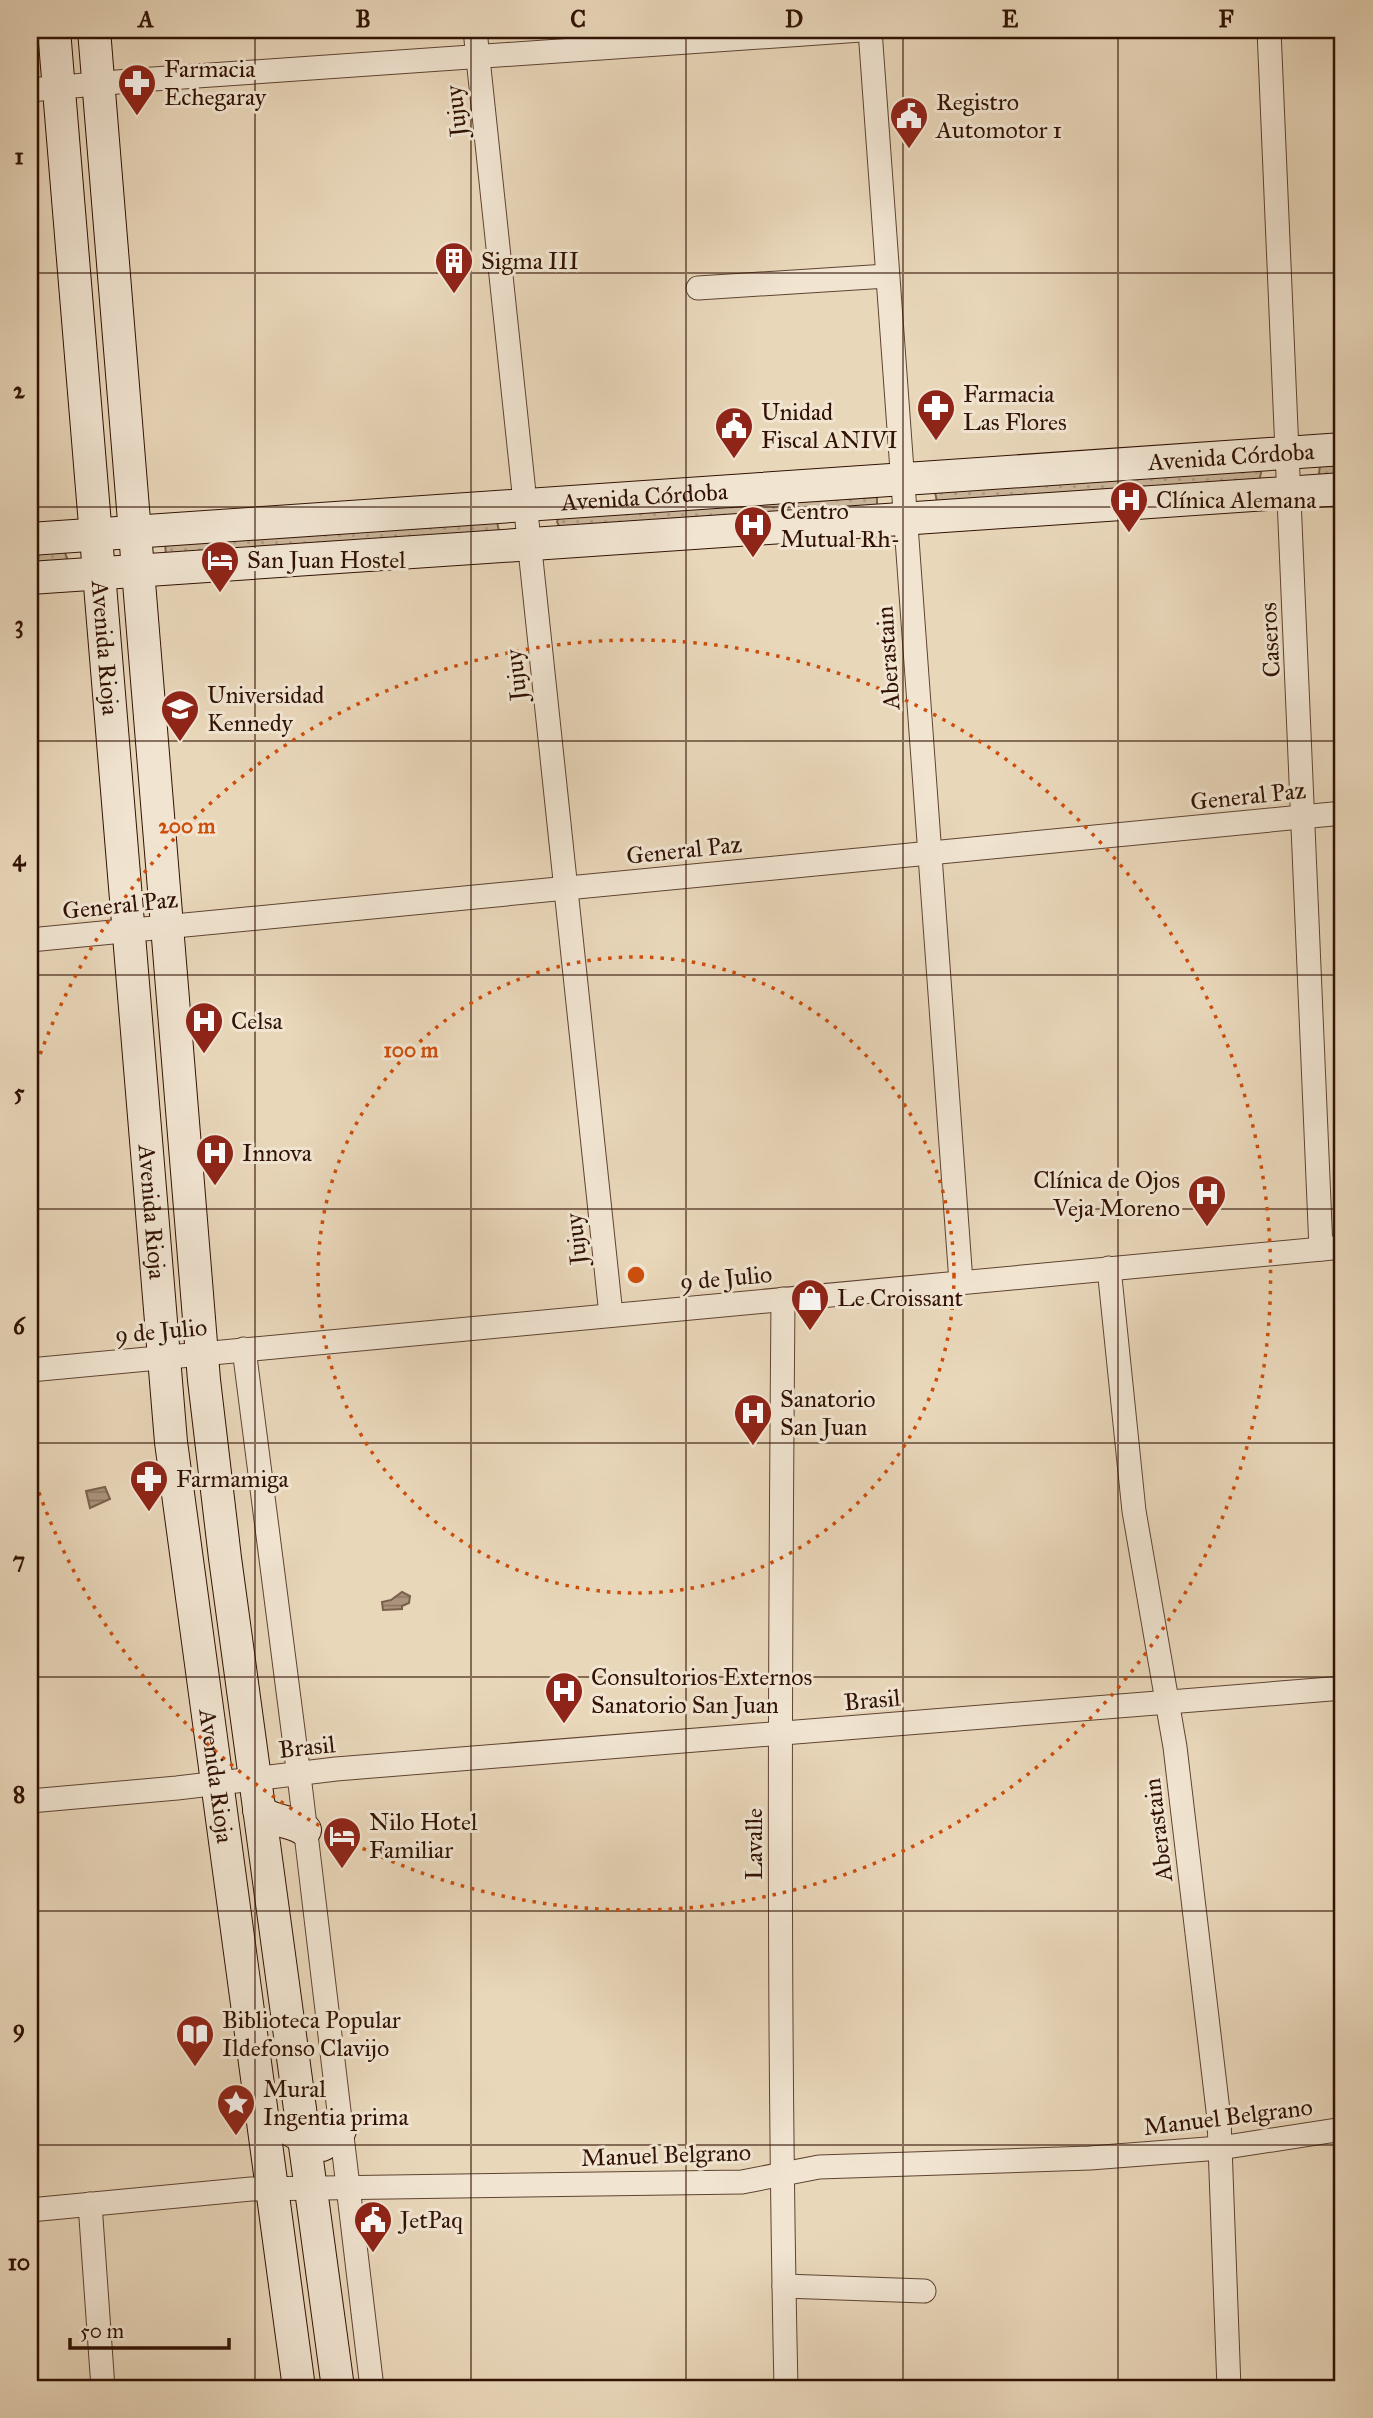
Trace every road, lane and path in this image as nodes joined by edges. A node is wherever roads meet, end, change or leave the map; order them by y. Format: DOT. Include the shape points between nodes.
graph roads {
  1 [pos="54,30"];
  2 [pos="94,30"];
  3 [pos="475,30"];
  4 [pos="861,30"];
  5 [pos="870,30"];
  6 [pos="1269,30"];
  7 [pos="477,57"];
  8 [pos="98,84"];
  9 [pos="44,89"];
  10 [pos="887,276"];
  11 [pos="698,288"];
  12 [pos="1343,449"];
  13 [pos="1287,453"];
  14 [pos="902,479"];
  15 [pos="1343,489"];
  16 [pos="1289,492"];
  17 [pos="525,505"];
  18 [pos="905,519"];
  19 [pos="135,532"];
  20 [pos="95,535"];
  21 [pos="30,539"];
  22 [pos="529,544"];
  23 [pos="138,570"];
  24 [pos="98,573"];
  25 [pos="30,578"];
  26 [pos="1343,813"];
  27 [pos="1303,817"];
  28 [pos="928,853"];
  29 [pos="565,888"];
  30 [pos="167,927"];
  31 [pos="128,931"];
  32 [pos="30,940"];
  33 [pos="1332,1248"];
  34 [pos="1110,1268"];
  35 [pos="961,1282"];
  36 [pos="783,1299"];
  37 [pos="611,1315"];
  38 [pos="244,1349"];
  39 [pos="202,1353"];
  40 [pos="164,1357"];
  41 [pos="30,1370"];
  42 [pos="216,1485"];
  43 [pos="198,1651"];
  44 [pos="1343,1688"];
  45 [pos="1167,1702"];
  46 [pos="780,1734"];
  47 [pos="299,1774"];
  48 [pos="255,1779"];
  49 [pos="216,1783"];
  50 [pos="30,1801"];
  51 [pos="265,1820"];
  52 [pos="305,1830"];
  53 [pos="229,1878"];
  54 [pos="257,2083"];
  55 [pos="1343,2129"];
  56 [pos="1220,2148"];
  57 [pos="317,2153"];
  58 [pos="781,2174"];
  59 [pos="347,2188"];
  60 [pos="272,2189"];
  61 [pos="90,2204"];
  62 [pos="30,2210"];
  63 [pos="784,2286"];
  64 [pos="924,2291"];
  65 [pos="332,2349"];
  66 [pos="103,2388"];
  67 [pos="299,2388"];
  68 [pos="338,2388"];
  69 [pos="372,2388"];
  70 [pos="786,2388"];
  71 [pos="1229,2388"];
  1 -- 9 [label="main road, Avenida Rioja"];
  2 -- 8 [label="main road, Avenida Rioja"];
  3 -- 7 [label="street, Jujuy"];
  4 -- 7 [label="street"];
  5 -- 10 [label="street, Aberastain"];
  6 -- 13 [label="street, Caseros"];
  7 -- 8 [label="street"];
  7 -- 17 [label="street, Jujuy"];
  8 -- 9 [label="street"];
  8 -- 19 [label="main road, Avenida Rioja"];
  9 -- 20 [label="main road, Avenida Rioja"];
  10 -- 11 [label="street"];
  10 -- 14 [label="street, Aberastain"];
  12 -- 13 [label="main road, Avenida Córdoba"];
  13 -- 14 [label="main road, Avenida Córdoba"];
  13 -- 16 [label="street, Caseros"];
  14 -- 17 [label="main road, Avenida Córdoba"];
  14 -- 18 [label="street, Aberastain"];
  15 -- 16 [label="main road, Avenida Córdoba"];
  16 -- 18 [label="main road, Avenida Córdoba"];
  16 -- 27 [label="street, Caseros"];
  17 -- 19 [label="main road, Avenida Córdoba"];
  17 -- 22 [label="street, Jujuy"];
  18 -- 22 [label="main road, Avenida Córdoba"];
  18 -- 28 [label="street, Aberastain"];
  19 -- 20 [label="main road, Avenida Córdoba"];
  19 -- 23 [label="main road, Avenida Rioja"];
  20 -- 21 [label="main road, Avenida Córdoba"];
  20 -- 24 [label="main road, Avenida Rioja"];
  22 -- 23 [label="main road, Avenida Córdoba"];
  22 -- 29 [label="street, Jujuy"];
  23 -- 24 [label="main road, Avenida Córdoba"];
  23 -- 30 [label="main road, Avenida Rioja"];
  24 -- 25 [label="main road, Avenida Córdoba"];
  24 -- 31 [label="main road, Avenida Rioja"];
  26 -- 27 [label="street, General Paz"];
  27 -- 28 [label="street, General Paz"];
  27 -- 33 [label="street, Caseros"];
  28 -- 29 [label="street, General Paz"];
  28 -- 35 [label="street, Aberastain"];
  29 -- 30 [label="street, General Paz"];
  29 -- 37 [label="street, Jujuy"];
  30 -- 31 [label="street, General Paz"];
  30 -- 39 [label="main road, Avenida Rioja"];
  31 -- 32 [label="street, General Paz"];
  31 -- 40 [label="main road, Avenida Rioja"];
  33 -- 34 [label="street, 9 de Julio"];
  34 -- 35 [label="street, 9 de Julio"];
  34 -- 45 [label="street, Aberastain" via="1134,1511"];
  35 -- 36 [label="street, 9 de Julio"];
  36 -- 37 [label="street, 9 de Julio"];
  36 -- 46 [label="street, Lavalle"];
  37 -- 38 [label="street, 9 de Julio"];
  38 -- 39 [label="street, 9 de Julio"];
  38 -- 47 [label="street, Avenida Rioja"];
  39 -- 40 [label="street, 9 de Julio"];
  39 -- 42 [label="main road, Avenida Rioja"];
  40 -- 41 [label="street, 9 de Julio"];
  40 -- 42 [label="main road" via="182,1372 195,1451"];
  40 -- 43 [label="main road, Avenida Rioja"];
  42 -- 48 [label="main road, Avenida Rioja"];
  43 -- 48 [label="main road" via="225,1693 232,1751"];
  43 -- 49 [label="main road, Avenida Rioja"];
  44 -- 45 [label="street, Brasil"];
  45 -- 46 [label="street, Brasil"];
  45 -- 56 [label="street, Aberastain"];
  46 -- 47 [label="street, Brasil"];
  46 -- 58 [label="street, Lavalle"];
  47 -- 48 [label="street, Brasil"];
  47 -- 52 [label="street, Avenida Rioja"];
  48 -- 49 [label="street, Brasil"];
  48 -- 51 [label="main road, Avenida Rioja"];
  49 -- 50 [label="street, Brasil"];
  49 -- 53 [label="main road, Avenida Rioja"];
  51 -- 52 [label="main road" via="289,1821"];
  51 -- 53 [label="main road"];
  51 -- 57 [label="main road, Avenida Rioja"];
  52 -- 57 [label="street, Avenida Rioja"];
  53 -- 54 [label="main road, Avenida Rioja"];
  54 -- 57 [label="main road" via="276,2116"];
  54 -- 60 [label="main road, Avenida Rioja"];
  55 -- 56 [label="street, Manuel Belgrano"];
  56 -- 58 [label="street, Manuel Belgrano" via="1090,2158 819,2167"];
  56 -- 71 [label="street, Aberastain"];
  57 -- 59 [label="street, Manuel Belgrano"];
  57 -- 59 [label="street, Avenida Rioja"];
  57 -- 60 [label="street, Manuel Belgrano"];
  57 -- 65 [label="main road, Avenida Rioja"];
  58 -- 59 [label="street, Manuel Belgrano" via="742,2182"];
  58 -- 63 [label="street, Lavalle"];
  59 -- 69 [label="street, Avenida Rioja"];
  60 -- 61 [label="street, Manuel Belgrano"];
  60 -- 65 [label="main road" via="286,2202 296,2225 310,2320"];
  60 -- 67 [label="main road, Avenida Rioja"];
  61 -- 62 [label="street, Manuel Belgrano"];
  61 -- 66 [label="street"];
  63 -- 64 [label="street"];
  63 -- 70 [label="street, Lavalle"];
  65 -- 68 [label="main road, Avenida Rioja"];
}
